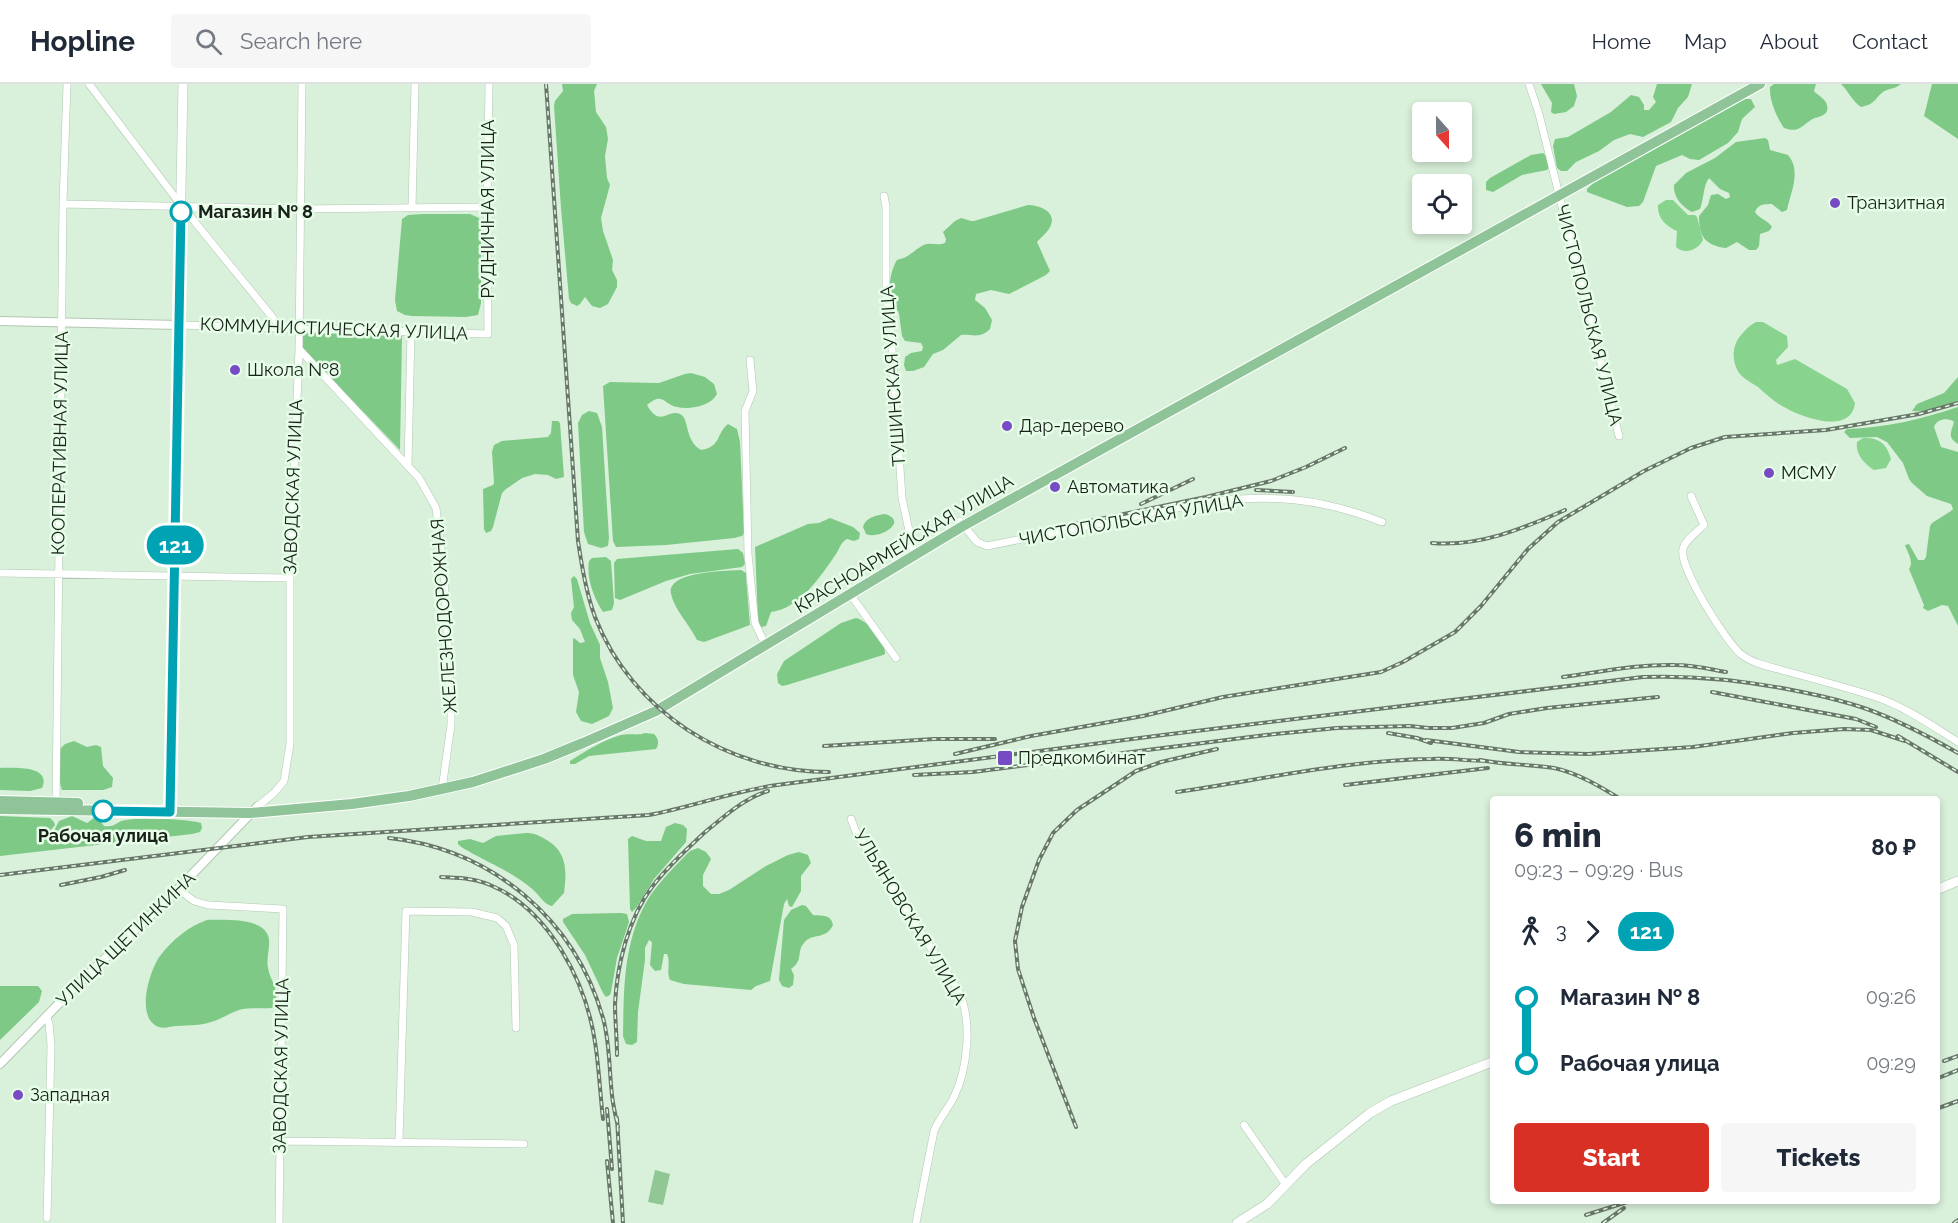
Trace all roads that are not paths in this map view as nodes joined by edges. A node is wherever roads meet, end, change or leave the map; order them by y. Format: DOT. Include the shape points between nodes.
graph roads {
  1 [pos="67,84"];
  2 [pos="89,84"];
  3 [pos="183,84"];
  4 [pos="302,84"];
  5 [pos="415,84"];
  6 [pos="489,84"];
  7 [pos="1529,84"];
  8 [pos="1749,84"];
  9 [pos="1760,84"];
  10 [pos="1559,192"];
  11 [pos="884,196"];
  12 [pos="63,204"];
  13 [pos="181,206"];
  14 [pos="487,207"];
  15 [pos="412,208"];
  16 [pos="300,209"];
  17 [pos="0,321"];
  18 [pos="62,322"];
  19 [pos="179,325"];
  20 [pos="282,329"];
  21 [pos="298,330"];
  22 [pos="411,332"];
  23 [pos="488,334"];
  24 [pos="299,349"];
  25 [pos="750,360"];
  26 [pos="1619,436"];
  27 [pos="408,466"];
  28 [pos="1691,496"];
  29 [pos="1382,522"];
  30 [pos="961,523"];
  31 [pos="913,552"];
  32 [pos="0,573"];
  33 [pos="58,574"];
  34 [pos="174,576"];
  35 [pos="290,578"];
  36 [pos="850,594"];
  37 [pos="763,640"];
  38 [pos="896,658"];
  39 [pos="1958,742"];
  40 [pos="442,786"];
  41 [pos="0,801"];
  42 [pos="56,803"];
  43 [pos="0,809"];
  44 [pos="170,809"];
  45 [pos="254,809"];
  46 [pos="851,819"];
  47 [pos="1958,881"];
  48 [pos="1940,888"];
  49 [pos="178,889"];
  50 [pos="47,1017"];
  51 [pos="516,1028"];
  52 [pos="1490,1063"];
  53 [pos="0,1064"];
  54 [pos="1244,1125"];
  55 [pos="281,1141"];
  56 [pos="399,1141"];
  57 [pos="524,1144"];
  58 [pos="1286,1185"];
  59 [pos="47,1218"];
  60 [pos="279,1223"];
  61 [pos="916,1223"];
  62 [pos="1237,1223"];
  1 -- 12 [label="street, КООПЕРАТИВНАЯ УЛИЦА"];
  2 -- 13 [label="street"];
  3 -- 13 [label="main road"];
  4 -- 16 [label="street, ЗАВОДСКАЯ УЛИЦА"];
  5 -- 15 [label="street"];
  6 -- 14 [label="street, РУДНИЧНАЯ УЛИЦА"];
  7 -- 10 [label="street, ЧИСТОПОЛЬСКАЯ УЛИЦА"];
  8 -- 10 [label="main road, КРАСНОАРМЕЙСКАЯ УЛИЦА"];
  9 -- 10 [label="main road, КРАСНОАРМЕЙСКАЯ УЛИЦА"];
  10 -- 26 [label="street, ЧИСТОПОЛЬСКАЯ УЛИЦА"];
  10 -- 30 [label="main road, КРАСНОАРМЕЙСКАЯ УЛИЦА"];
  11 -- 31 [label="street, ТУШИНСКАЯ УЛИЦА" via="886,304 902,498"];
  12 -- 13 [label="street"];
  12 -- 18 [label="street, КООПЕРАТИВНАЯ УЛИЦА"];
  13 -- 16 [label="street"];
  13 -- 19 [label="main road"];
  13 -- 20 [label="street"];
  14 -- 15 [label="street"];
  14 -- 23 [label="street, РУДНИЧНАЯ УЛИЦА"];
  15 -- 16 [label="street"];
  16 -- 21 [label="street, ЗАВОДСКАЯ УЛИЦА"];
  17 -- 18 [label="street, КОММУНИСТИЧЕСКАЯ УЛИЦА"];
  18 -- 19 [label="street, КОММУНИСТИЧЕСКАЯ УЛИЦА"];
  18 -- 33 [label="street, КООПЕРАТИВНАЯ УЛИЦА"];
  19 -- 20 [label="street, КОММУНИСТИЧЕСКАЯ УЛИЦА"];
  19 -- 34 [label="main road"];
  20 -- 21 [label="street, КОММУНИСТИЧЕСКАЯ УЛИЦА"];
  21 -- 22 [label="street, КОММУНИСТИЧЕСКАЯ УЛИЦА"];
  21 -- 24 [label="street, ЗАВОДСКАЯ УЛИЦА"];
  22 -- 23 [label="street, КОММУНИСТИЧЕСКАЯ УЛИЦА"];
  22 -- 27 [label="street"];
  24 -- 27 [label="street, ЖЕЛЕЗНОДОРОЖНАЯ"];
  24 -- 35 [label="street, ЗАВОДСКАЯ УЛИЦА"];
  25 -- 37 [label="street" via="753,391 745,411 748,554 755,623"];
  27 -- 40 [label="street, ЖЕЛЕЗНОДОРОЖНАЯ" via="436,508 444,574 451,715"];
  28 -- 39 [label="street" via="1704,525 1683,549 1683,560 1702,600 1739,653 1762,664 1900,707"];
  29 -- 30 [label="street, ЧИСТОПОЛЬСКАЯ УЛИЦА" via="1322,503 1267,497 1207,502 987,546 976,542"];
  30 -- 31 [label="main road, КРАСНОАРМЕЙСКАЯ УЛИЦА"];
  31 -- 36 [label="main road, КРАСНОАРМЕЙСКАЯ УЛИЦА"];
  31 -- 37 [label="main road, КРАСНОАРМЕЙСКАЯ УЛИЦА"];
  32 -- 33 [label="street"];
  33 -- 34 [label="street"];
  33 -- 42 [label="street, КООПЕРАТИВНАЯ УЛИЦА"];
  34 -- 35 [label="street"];
  34 -- 44 [label="main road"];
  35 -- 45 [label="street, ЗАВОДСКАЯ УЛИЦА" via="288,767 282,784"];
  36 -- 38 [label="street"];
  36 -- 40 [label="main road, КРАСНОАРМЕЙСКАЯ УЛИЦА" via="650,714 544,759 489,777"];
  37 -- 40 [label="main road, КРАСНОАРМЕЙСКАЯ УЛИЦА" via="626,718 517,762"];
  40 -- 45 [label="main road, КРАСНОАРМЕЙСКАЯ УЛИЦА"];
  41 -- 42 [label="main road, КРАСНОАРМЕЙСКАЯ УЛИЦА"];
  42 -- 44 [label="main road, КРАСНОАРМЕЙСКАЯ УЛИЦА"];
  43 -- 44 [label="main road, КРАСНОАРМЕЙСКАЯ УЛИЦА"];
  44 -- 45 [label="main road, КРАСНОАРМЕЙСКАЯ УЛИЦА"];
  45 -- 49 [label="street, УЛИЦА ЩЕТИНКИНА"];
  46 -- 61 [label="street, УЛЬЯНОВСКАЯ УЛИЦА" via="958,990 966,1010 966,1042 959,1083 934,1131"];
  47 -- 48 [label="main road"];
  49 -- 50 [label="street, УЛИЦА ЩЕТИНКИНА"];
  49 -- 55 [label="street, ЗАВОДСКАЯ УЛИЦА" via="194,901 208,905 283,909"];
  50 -- 53 [label="street, УЛИЦА ЩЕТИНКИНА"];
  50 -- 59 [label="street" via="51,1045"];
  51 -- 56 [label="street" via="514,945 506,926 497,918 472,912 406,911"];
  52 -- 58 [label="main road" via="1370,1113"];
  54 -- 58 [label="street"];
  55 -- 56 [label="street"];
  55 -- 60 [label="street, ЗАВОДСКАЯ УЛИЦА"];
  56 -- 57 [label="street"];
  58 -- 62 [label="main road"];
}
